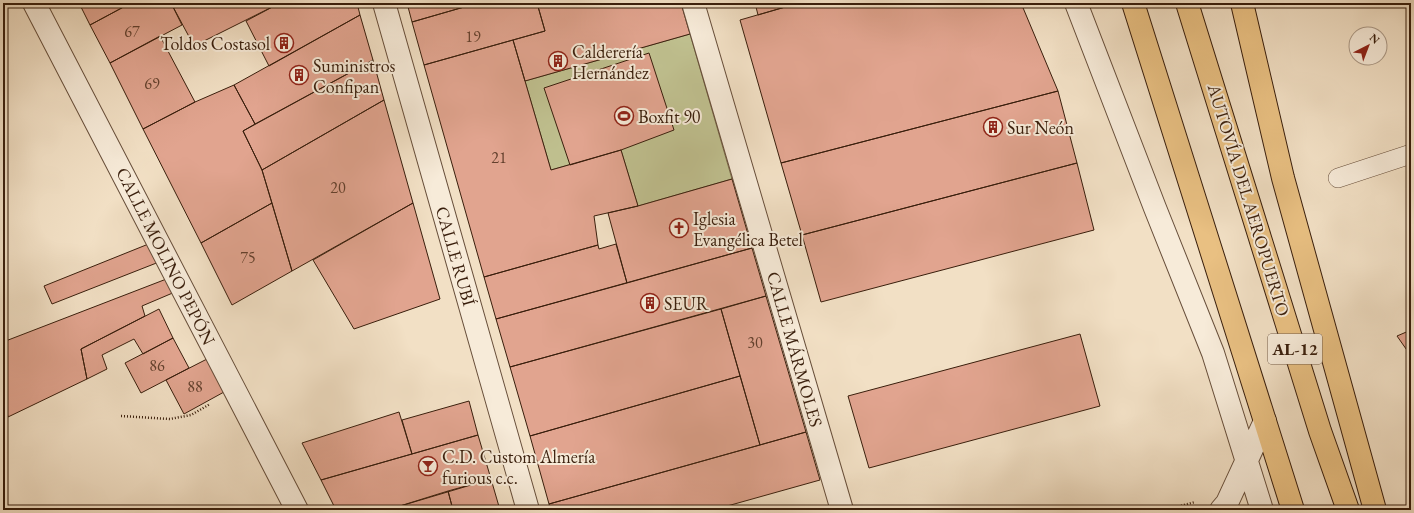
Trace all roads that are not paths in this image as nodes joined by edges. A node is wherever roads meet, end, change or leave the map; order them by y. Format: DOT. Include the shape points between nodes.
graph roads {
  1 [pos="34,3"];
  2 [pos="384,3"];
  3 [pos="693,3"];
  4 [pos="1076,3"];
  5 [pos="1133,3"];
  6 [pos="1187,3"];
  7 [pos="1242,3"];
  8 [pos="1411,154"];
  9 [pos="1338,178"];
  10 [pos="1265,421"];
  11 [pos="1246,461"];
  12 [pos="297,510"];
  13 [pos="528,510"];
  14 [pos="842,510"];
  15 [pos="1221,510"];
  16 [pos="1262,510"];
  17 [pos="1293,510"];
  18 [pos="1348,510"];
  19 [pos="1375,510"];
  1 -- 12 [label="street, CALLE MOLINO PEPÓN"];
  2 -- 13 [label="street, CALLE RUBÍ"];
  3 -- 14 [label="street, CALLE MÁRMOLES"];
  4 -- 11 [label="street" via="1213,353"];
  5 -- 10 [label="highway, AL-12"];
  6 -- 18 [label="highway, AUTOVÍA DEL AEROPUERTO / AL-12" via="1320,431"];
  7 -- 19 [label="highway" via="1284,178"];
  8 -- 9 [label="lane"];
  10 -- 11 [label="street"];
  10 -- 17 [label="highway, AL-12"];
  11 -- 15 [label="street" via="1227,503"];
  11 -- 16 [label="street"];
}
